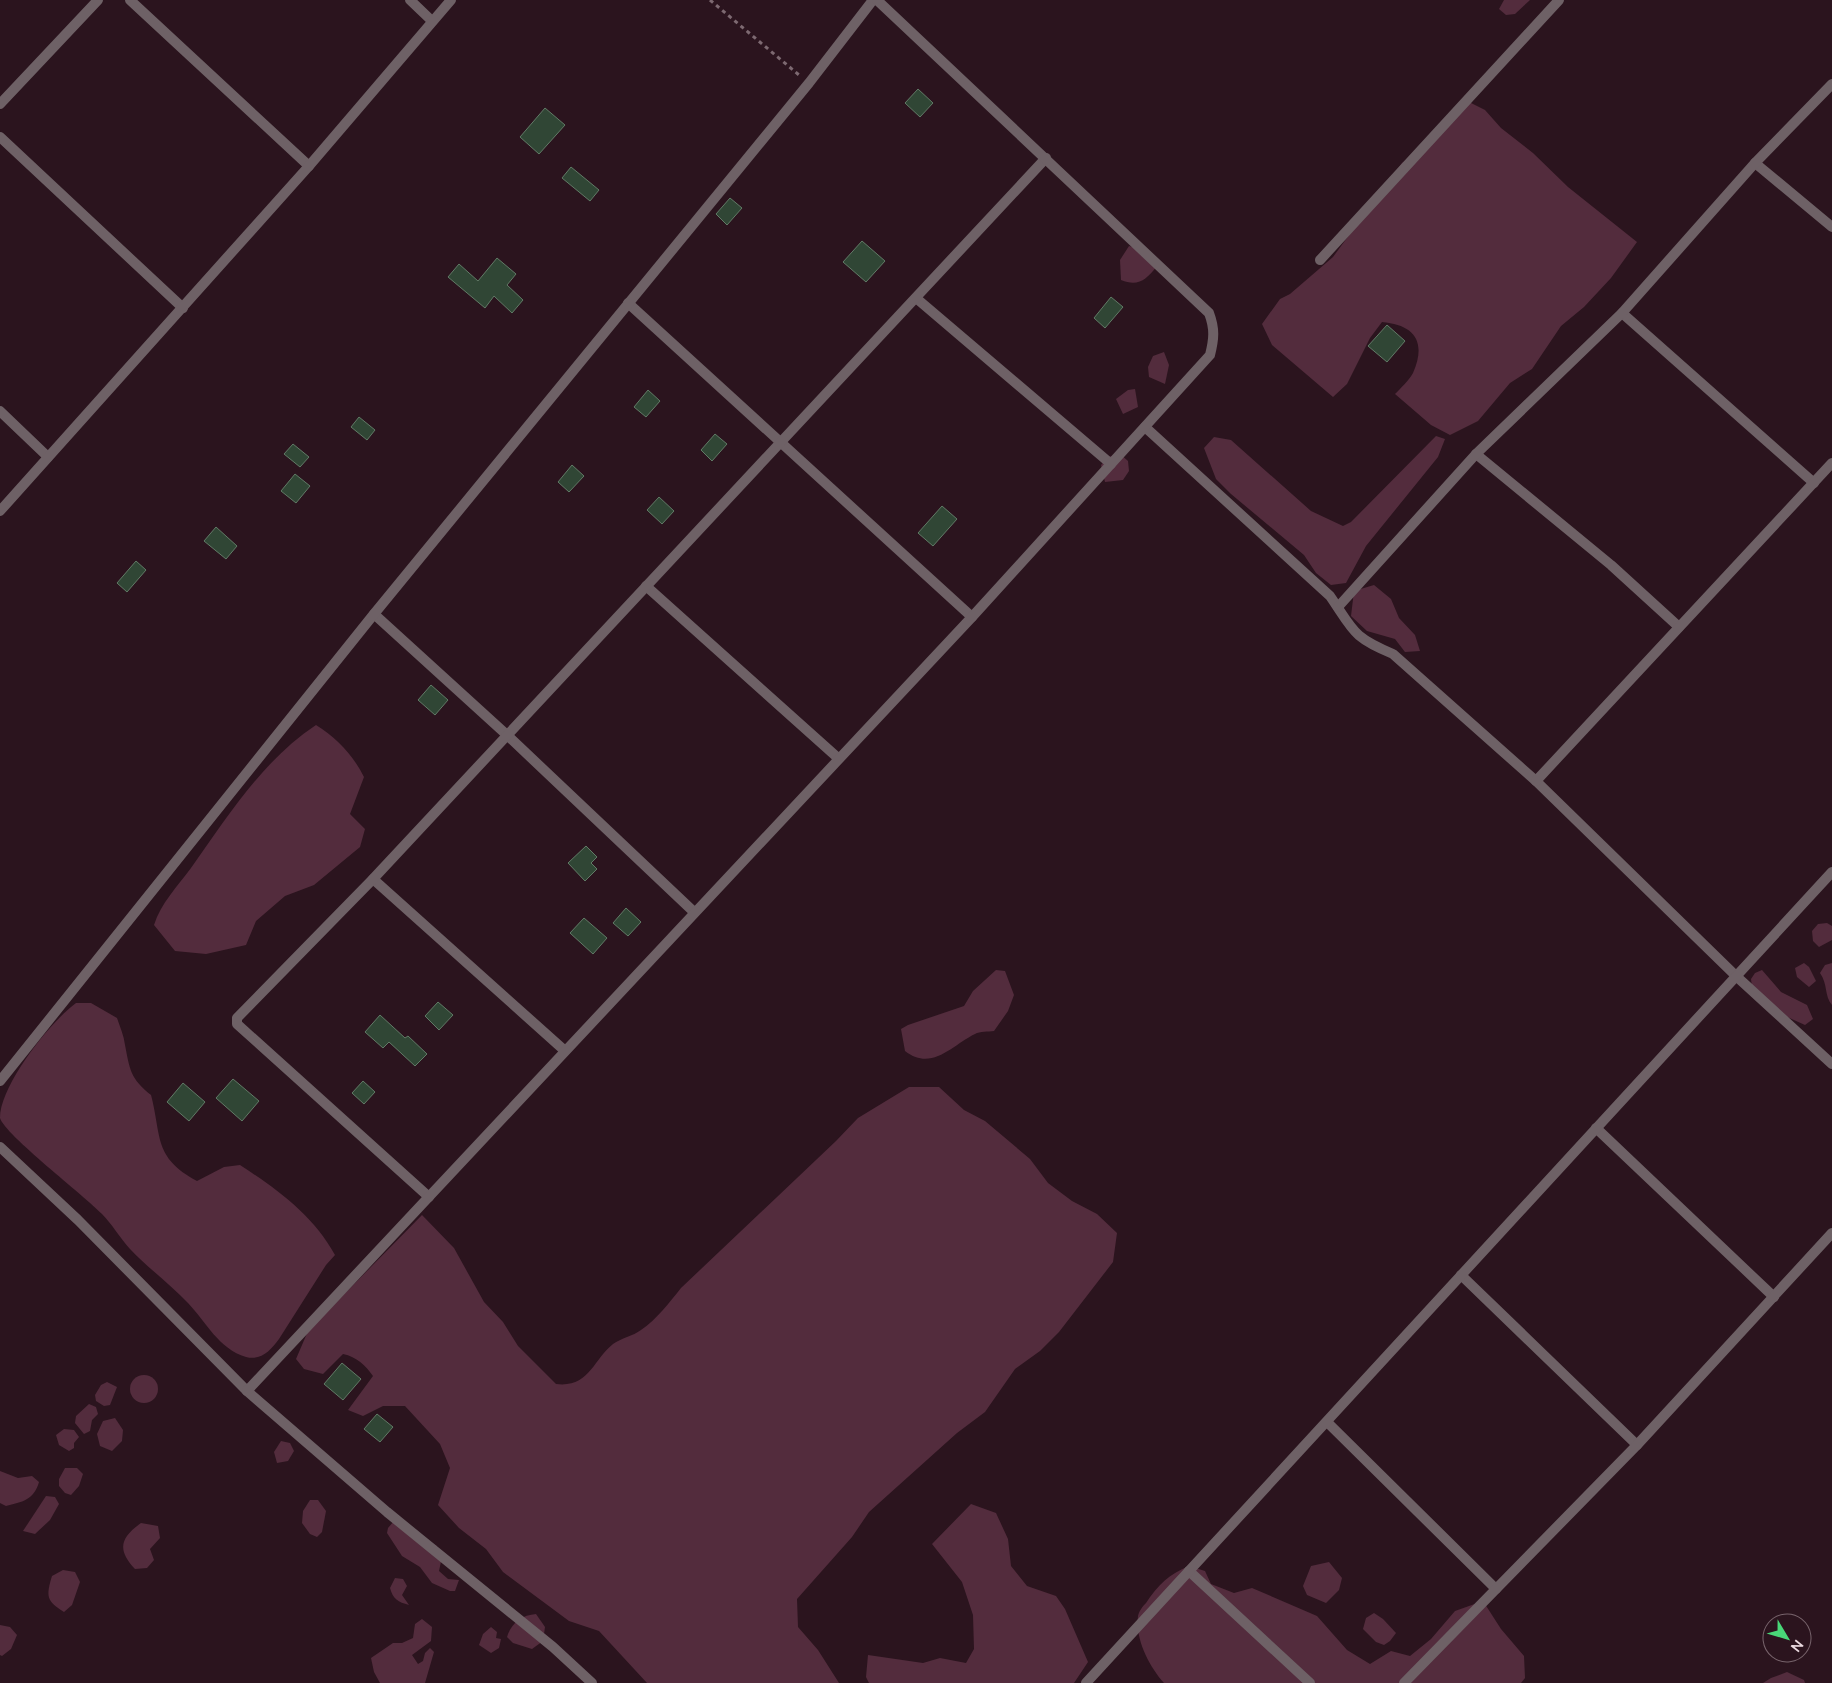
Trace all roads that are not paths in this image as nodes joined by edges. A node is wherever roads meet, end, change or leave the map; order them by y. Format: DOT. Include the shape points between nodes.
graph roads {
  1 [pos="98,0"];
  2 [pos="130,0"];
  3 [pos="410,0"];
  4 [pos="451,0"];
  5 [pos="873,0"];
  6 [pos="877,0"];
  7 [pos="1559,0"];
  8 [pos="432,21"];
  9 [pos="1832,84"];
  10 [pos="0,104"];
  11 [pos="0,137"];
  12 [pos="1046,158"];
  13 [pos="1756,163"];
  14 [pos="309,166"];
  15 [pos="1832,227"];
  16 [pos="1320,260"];
  17 [pos="916,298"];
  18 [pos="628,304"];
  19 [pos="183,308"];
  20 [pos="1622,313"];
  21 [pos="0,411"];
  22 [pos="1145,427"];
  23 [pos="780,442"];
  24 [pos="1476,454"];
  25 [pos="48,457"];
  26 [pos="1111,464"];
  27 [pos="1832,464"];
  28 [pos="1814,483"];
  29 [pos="0,511"];
  30 [pos="646,586"];
  31 [pos="1338,607"];
  32 [pos="374,614"];
  33 [pos="972,617"];
  34 [pos="1679,627"];
  35 [pos="507,735"];
  36 [pos="838,758"];
  37 [pos="1536,780"];
  38 [pos="1832,872"];
  39 [pos="373,879"];
  40 [pos="694,912"];
  41 [pos="1736,976"];
  42 [pos="564,1050"];
  43 [pos="1832,1064"];
  44 [pos="0,1081"];
  45 [pos="1596,1128"];
  46 [pos="0,1147"];
  47 [pos="429,1196"];
  48 [pos="1832,1233"];
  49 [pos="1461,1275"];
  50 [pos="1774,1297"];
  51 [pos="246,1391"];
  52 [pos="1327,1422"];
  53 [pos="1637,1445"];
  54 [pos="1189,1571"];
  55 [pos="1496,1589"];
  56 [pos="592,1683"];
  57 [pos="1086,1683"];
  58 [pos="1310,1683"];
  59 [pos="1404,1683"];
  1 -- 10 [label="street"];
  2 -- 14 [label="street"];
  3 -- 8 [label="street"];
  4 -- 8 [label="street"];
  5 -- 18 [label="street"];
  6 -- 12 [label="street"];
  7 -- 16 [label="street"];
  8 -- 14 [label="street"];
  9 -- 13 [label="street"];
  11 -- 19 [label="street"];
  12 -- 17 [label="street"];
  12 -- 22 [label="street" via="1209,313 1215,338 1210,355"];
  13 -- 15 [label="street"];
  13 -- 20 [label="street"];
  14 -- 19 [label="street"];
  17 -- 23 [label="street"];
  17 -- 26 [label="street"];
  18 -- 23 [label="street"];
  18 -- 32 [label="street"];
  19 -- 25 [label="street"];
  20 -- 24 [label="street"];
  20 -- 28 [label="street"];
  21 -- 25 [label="street"];
  22 -- 26 [label="street"];
  22 -- 31 [label="street" via="1330,596"];
  23 -- 30 [label="street"];
  23 -- 33 [label="street"];
  24 -- 31 [label="street"];
  24 -- 34 [label="street"];
  25 -- 29 [label="street"];
  26 -- 33 [label="street"];
  27 -- 28 [label="street"];
  28 -- 34 [label="street"];
  30 -- 35 [label="street"];
  30 -- 36 [label="street"];
  31 -- 37 [label="street" via="1348,626 1365,642 1393,654"];
  32 -- 35 [label="street"];
  32 -- 44 [label="street"];
  33 -- 36 [label="street"];
  34 -- 37 [label="street"];
  35 -- 39 [label="street"];
  35 -- 40 [label="street"];
  36 -- 40 [label="street"];
  37 -- 41 [label="street"];
  38 -- 41 [label="street"];
  39 -- 42 [label="street"];
  39 -- 47 [label="street" via="237,1018 237,1023"];
  40 -- 42 [label="street"];
  41 -- 43 [label="street"];
  41 -- 45 [label="street"];
  42 -- 47 [label="street"];
  45 -- 49 [label="street"];
  45 -- 50 [label="street"];
  46 -- 51 [label="street" via="78,1220"];
  47 -- 51 [label="street"];
  48 -- 50 [label="street"];
  49 -- 52 [label="street"];
  49 -- 53 [label="street"];
  50 -- 53 [label="street"];
  51 -- 56 [label="street"];
  52 -- 54 [label="street"];
  52 -- 55 [label="street"];
  53 -- 55 [label="street"];
  54 -- 57 [label="street"];
  54 -- 58 [label="street"];
  55 -- 59 [label="street"];
}
